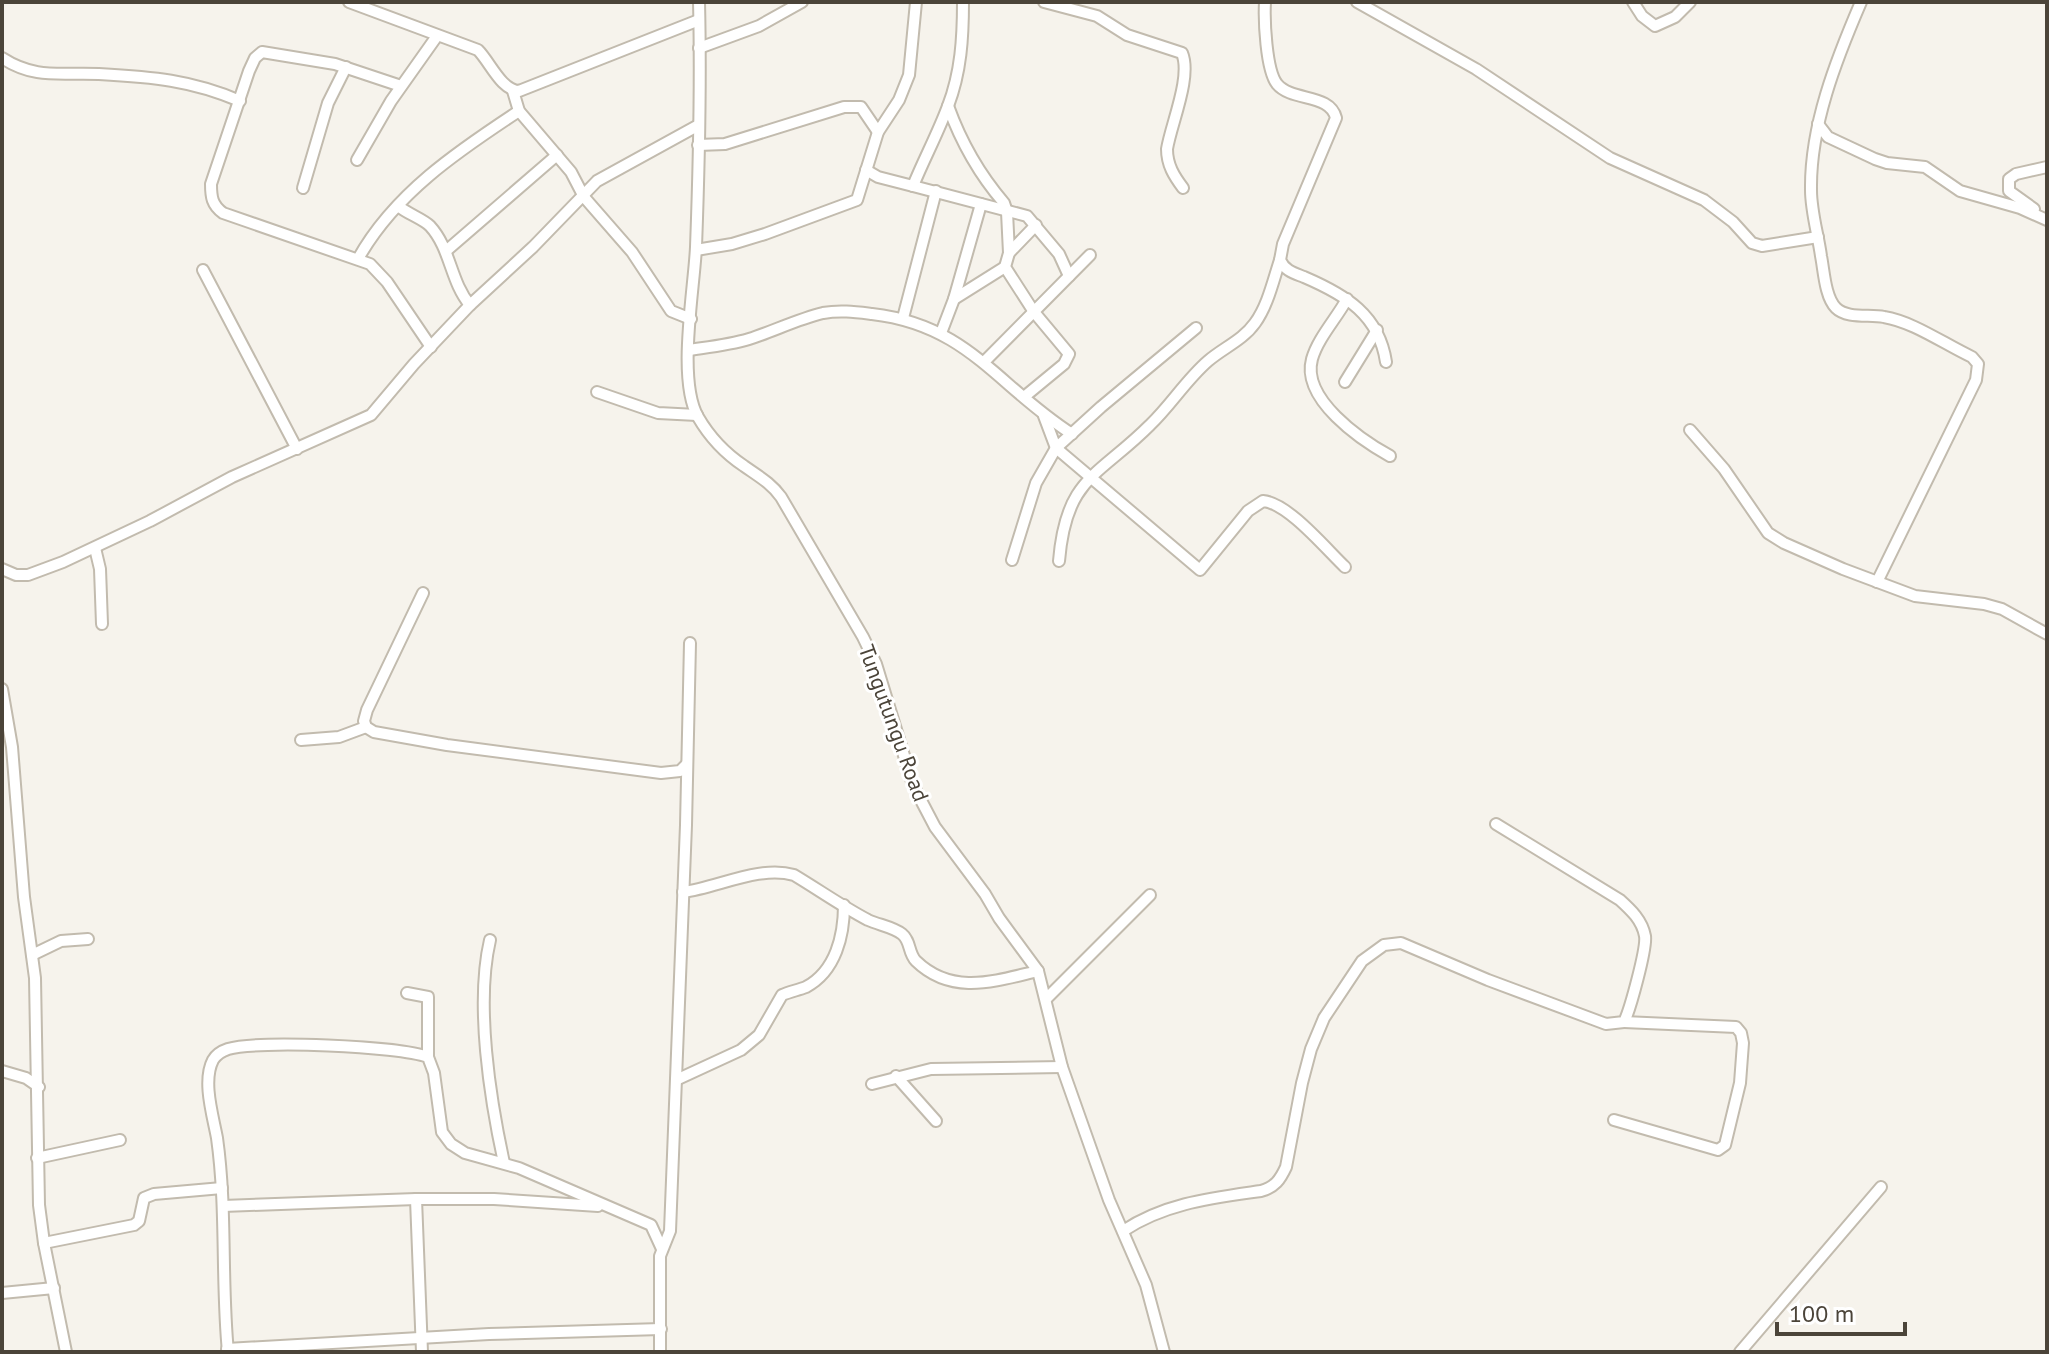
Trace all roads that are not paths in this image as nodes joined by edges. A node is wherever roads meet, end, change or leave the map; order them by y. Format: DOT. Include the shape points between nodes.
graph roads {
  1 [pos="349,2"];
  2 [pos="699,2"];
  3 [pos="802,2"];
  4 [pos="916,2"];
  5 [pos="963,2"];
  6 [pos="1044,2"];
  7 [pos="1265,2"];
  8 [pos="1357,2"];
  9 [pos="1633,2"];
  10 [pos="1690,2"];
  11 [pos="1861,2"];
  12 [pos="790,4"];
  13 [pos="699,20"];
  14 [pos="437,36"];
  15 [pos="699,48"];
  16 [pos="2,58"];
  17 [pos="346,67"];
  18 [pos="401,86"];
  19 [pos="513,91"];
  20 [pos="240,101"];
  21 [pos="948,106"];
  22 [pos="519,111"];
  23 [pos="1818,124"];
  24 [pos="697,126"];
  25 [pos="878,132"];
  26 [pos="698,145"];
  27 [pos="557,155"];
  28 [pos="357,160"];
  29 [pos="2047,167"];
  30 [pos="866,170"];
  31 [pos="913,186"];
  32 [pos="303,188"];
  33 [pos="1183,188"];
  34 [pos="936,191"];
  35 [pos="584,197"];
  36 [pos="981,204"];
  37 [pos="398,206"];
  38 [pos="1007,212"];
  39 [pos="2044,218"];
  40 [pos="1036,225"];
  41 [pos="1818,237"];
  42 [pos="696,250"];
  43 [pos="446,251"];
  44 [pos="1009,253"];
  45 [pos="1090,255"];
  46 [pos="358,259"];
  47 [pos="1280,260"];
  48 [pos="1005,267"];
  49 [pos="203,270"];
  50 [pos="1069,276"];
  51 [pos="954,299"];
  52 [pos="1347,299"];
  53 [pos="470,305"];
  54 [pos="1034,312"];
  55 [pos="903,318"];
  56 [pos="691,319"];
  57 [pos="1196,328"];
  58 [pos="1377,330"];
  59 [pos="941,333"];
  60 [pos="431,347"];
  61 [pos="689,350"];
  62 [pos="984,362"];
  63 [pos="1386,362"];
  64 [pos="1345,382"];
  65 [pos="597,392"];
  66 [pos="1024,397"];
  67 [pos="697,415"];
  68 [pos="1044,416"];
  69 [pos="1690,430"];
  70 [pos="1072,434"];
  71 [pos="1056,448"];
  72 [pos="297,449"];
  73 [pos="1390,456"];
  74 [pos="1090,476"];
  75 [pos="95,548"];
  76 [pos="1012,560"];
  77 [pos="1059,561"];
  78 [pos="1345,567"];
  79 [pos="4,571"];
  80 [pos="1877,582"];
  81 [pos="423,593"];
  82 [pos="102,624"];
  83 [pos="2047,634"];
  84 [pos="690,643"];
  85 [pos="2,689"];
  86 [pos="366,727"];
  87 [pos="301,740"];
  88 [pos="687,764"];
  89 [pos="1496,824"];
  90 [pos="683,892"];
  91 [pos="1150,895"];
  92 [pos="844,905"];
  93 [pos="88,939"];
  94 [pos="490,940"];
  95 [pos="32,955"];
  96 [pos="1038,971"];
  97 [pos="407,993"];
  98 [pos="1047,998"];
  99 [pos="1624,1022"];
  100 [pos="428,1057"];
  101 [pos="1062,1067"];
  102 [pos="2,1071"];
  103 [pos="896,1076"];
  104 [pos="676,1080"];
  105 [pos="872,1084"];
  106 [pos="39,1087"];
  107 [pos="1614,1120"];
  108 [pos="936,1121"];
  109 [pos="120,1140"];
  110 [pos="37,1158"];
  111 [pos="504,1163"];
  112 [pos="1881,1187"];
  113 [pos="222,1188"];
  114 [pos="416,1199"];
  115 [pos="223,1206"];
  116 [pos="604,1206"];
  117 [pos="1123,1231"];
  118 [pos="44,1243"];
  119 [pos="662,1249"];
  120 [pos="54,1288"];
  121 [pos="2,1293"];
  122 [pos="661,1329"];
  123 [pos="421,1339"];
  124 [pos="318,1349"];
  125 [pos="227,1351"];
  126 [pos="66,1352"];
  127 [pos="422,1352"];
  128 [pos="660,1352"];
  129 [pos="1164,1352"];
  130 [pos="1740,1352"];
  1 -- 14 [label="street"];
  2 -- 13 [label="street, Tungutungu Road"];
  3 -- 12 [label="street"];
  4 -- 25 [label="street" via="909,75"];
  5 -- 21 [label="street" via="963,39"];
  6 -- 33 [label="street" via="1097,16 1127,35 1182,53 1184,74 1167,160"];
  7 -- 47 [label="street" via="1271,73 1277,84 1327,104 1336,118"];
  8 -- 41 [label="street" via="1476,69 1610,158 1704,200 1752,243"];
  9 -- 10 [label="street" via="1655,26"];
  11 -- 23 [label="street"];
  12 -- 15 [label="street" via="759,26"];
  13 -- 15 [label="street, Tungutungu Road"];
  13 -- 19 [label="street"];
  14 -- 18 [label="street"];
  14 -- 19 [label="street" via="478,50"];
  15 -- 24 [label="street, Tungutungu Road"];
  16 -- 20 [label="street" via="41,74 188,82"];
  17 -- 18 [label="street"];
  17 -- 20 [label="street" via="262,52 249,71"];
  17 -- 32 [label="street" via="328,103"];
  18 -- 28 [label="street"];
  19 -- 22 [label="street"];
  20 -- 46 [label="street" via="211,184 215,207"];
  21 -- 31 [label="street"];
  21 -- 38 [label="street" via="969,155"];
  22 -- 27 [label="street"];
  22 -- 37 [label="street" via="464,148"];
  23 -- 39 [label="street" via="1828,137 1875,159 1925,167 1960,191"];
  23 -- 41 [label="street" via="1811,190"];
  24 -- 26 [label="street, Tungutungu Road"];
  24 -- 35 [label="street" via="597,181"];
  25 -- 26 [label="street" via="861,107 844,107 725,144"];
  25 -- 30 [label="street"];
  26 -- 42 [label="street, Tungutungu Road"];
  27 -- 35 [label="street"];
  27 -- 43 [label="street"];
  29 -- 39 [label="street" via="2016,174 2008,184 2009,191"];
  30 -- 31 [label="street"];
  30 -- 42 [label="street" via="851,204 732,244"];
  31 -- 34 [label="street"];
  34 -- 36 [label="street"];
  34 -- 55 [label="street"];
  35 -- 53 [label="street"];
  35 -- 56 [label="street" via="632,252 671,311"];
  36 -- 38 [label="street"];
  36 -- 51 [label="street"];
  37 -- 43 [label="street" via="428,224"];
  37 -- 46 [label="street"];
  38 -- 40 [label="street" via="1027,216"];
  38 -- 44 [label="street"];
  40 -- 44 [label="street"];
  40 -- 50 [label="street"];
  41 -- 80 [label="street" via="1836,308 1900,322 1978,364 1976,380"];
  42 -- 56 [label="street, Tungutungu Road"];
  43 -- 53 [label="street"];
  44 -- 48 [label="street"];
  45 -- 50 [label="street"];
  46 -- 60 [label="street" via="378,270"];
  47 -- 52 [label="street" via="1288,271"];
  47 -- 74 [label="street" via="1255,324 1204,364 1147,428"];
  48 -- 51 [label="street"];
  48 -- 54 [label="street"];
  49 -- 72 [label="street"];
  50 -- 54 [label="street"];
  51 -- 59 [label="street"];
  52 -- 58 [label="street"];
  52 -- 73 [label="street" via="1312,358 1313,380 1333,414"];
  53 -- 60 [label="street"];
  54 -- 62 [label="street"];
  54 -- 66 [label="street" via="1069,354"];
  55 -- 59 [label="street"];
  55 -- 61 [label="street" via="826,313 745,340"];
  56 -- 61 [label="street, Tungutungu Road"];
  57 -- 70 [label="street"];
  58 -- 63 [label="street"];
  58 -- 64 [label="street"];
  59 -- 62 [label="street"];
  60 -- 72 [label="street" via="371,415"];
  61 -- 67 [label="street, Tungutungu Road"];
  62 -- 66 [label="street"];
  65 -- 67 [label="street" via="658,413"];
  66 -- 68 [label="street"];
  67 -- 96 [label="street, Tungutungu Road" via="731,457 781,497 876,664 913,785 935,827"];
  68 -- 70 [label="street"];
  68 -- 71 [label="street"];
  69 -- 80 [label="street" via="1768,533"];
  70 -- 71 [label="street"];
  71 -- 74 [label="street"];
  71 -- 76 [label="street" via="1036,483"];
  72 -- 75 [label="street"];
  74 -- 77 [label="street" via="1073,499 1061,533"];
  74 -- 78 [label="street" via="1200,570 1248,511 1263,501 1296,521"];
  75 -- 79 [label="street" via="28,575"];
  75 -- 82 [label="street"];
  80 -- 83 [label="street" via="1915,596 2002,609"];
  81 -- 86 [label="street" via="367,710"];
  84 -- 88 [label="street"];
  85 -- 95 [label="street"];
  86 -- 87 [label="street" via="339,737"];
  86 -- 88 [label="street" via="447,745 661,773 680,771"];
  88 -- 90 [label="street"];
  89 -- 99 [label="street" via="1620,900 1642,925 1645,945"];
  90 -- 92 [label="street" via="782,872"];
  90 -- 104 [label="street"];
  91 -- 98 [label="street"];
  92 -- 96 [label="street" via="900,932 916,961 951,982 980,984"];
  92 -- 104 [label="street" via="841,939 817,978 782,995 759,1035 741,1050"];
  93 -- 95 [label="street" via="61,941"];
  94 -- 111 [label="street" via="484,974 488,1059"];
  95 -- 106 [label="street"];
  96 -- 98 [label="street, Tungutungu Road"];
  97 -- 100 [label="street" via="428,997"];
  98 -- 101 [label="street, Tungutungu Road"];
  99 -- 107 [label="street" via="1736,1027 1742,1061 1725,1145 1718,1150"];
  99 -- 117 [label="street" via="1606,1024 1401,943 1384,945 1362,961 1324,1018 1311,1049 1281,1179 1261,1191 1174,1206"];
  100 -- 111 [label="street" via="442,1132 465,1153"];
  100 -- 113 [label="street" via="322,1046 225,1050 214,1057 210,1071"];
  101 -- 103 [label="street" via="931,1069"];
  101 -- 117 [label="street, Tungutungu Road"];
  102 -- 106 [label="street"];
  103 -- 105 [label="street"];
  103 -- 108 [label="street"];
  104 -- 119 [label="street" via="670,1231"];
  106 -- 110 [label="street"];
  109 -- 110 [label="street"];
  110 -- 118 [label="street"];
  111 -- 116 [label="street"];
  112 -- 130 [label="street"];
  113 -- 115 [label="street"];
  113 -- 118 [label="street" via="154,1194 144,1198 134,1225"];
  114 -- 115 [label="street"];
  114 -- 116 [label="street"];
  114 -- 123 [label="street"];
  115 -- 125 [label="street"];
  116 -- 119 [label="street" via="651,1225"];
  117 -- 129 [label="street, Tungutungu Road" via="1150,1296"];
  118 -- 120 [label="street"];
  119 -- 122 [label="street"];
  120 -- 121 [label="street"];
  120 -- 126 [label="street"];
  122 -- 123 [label="street"];
  122 -- 128 [label="street"];
  123 -- 124 [label="street"];
  123 -- 127 [label="street"];
  124 -- 125 [label="street"];
}
